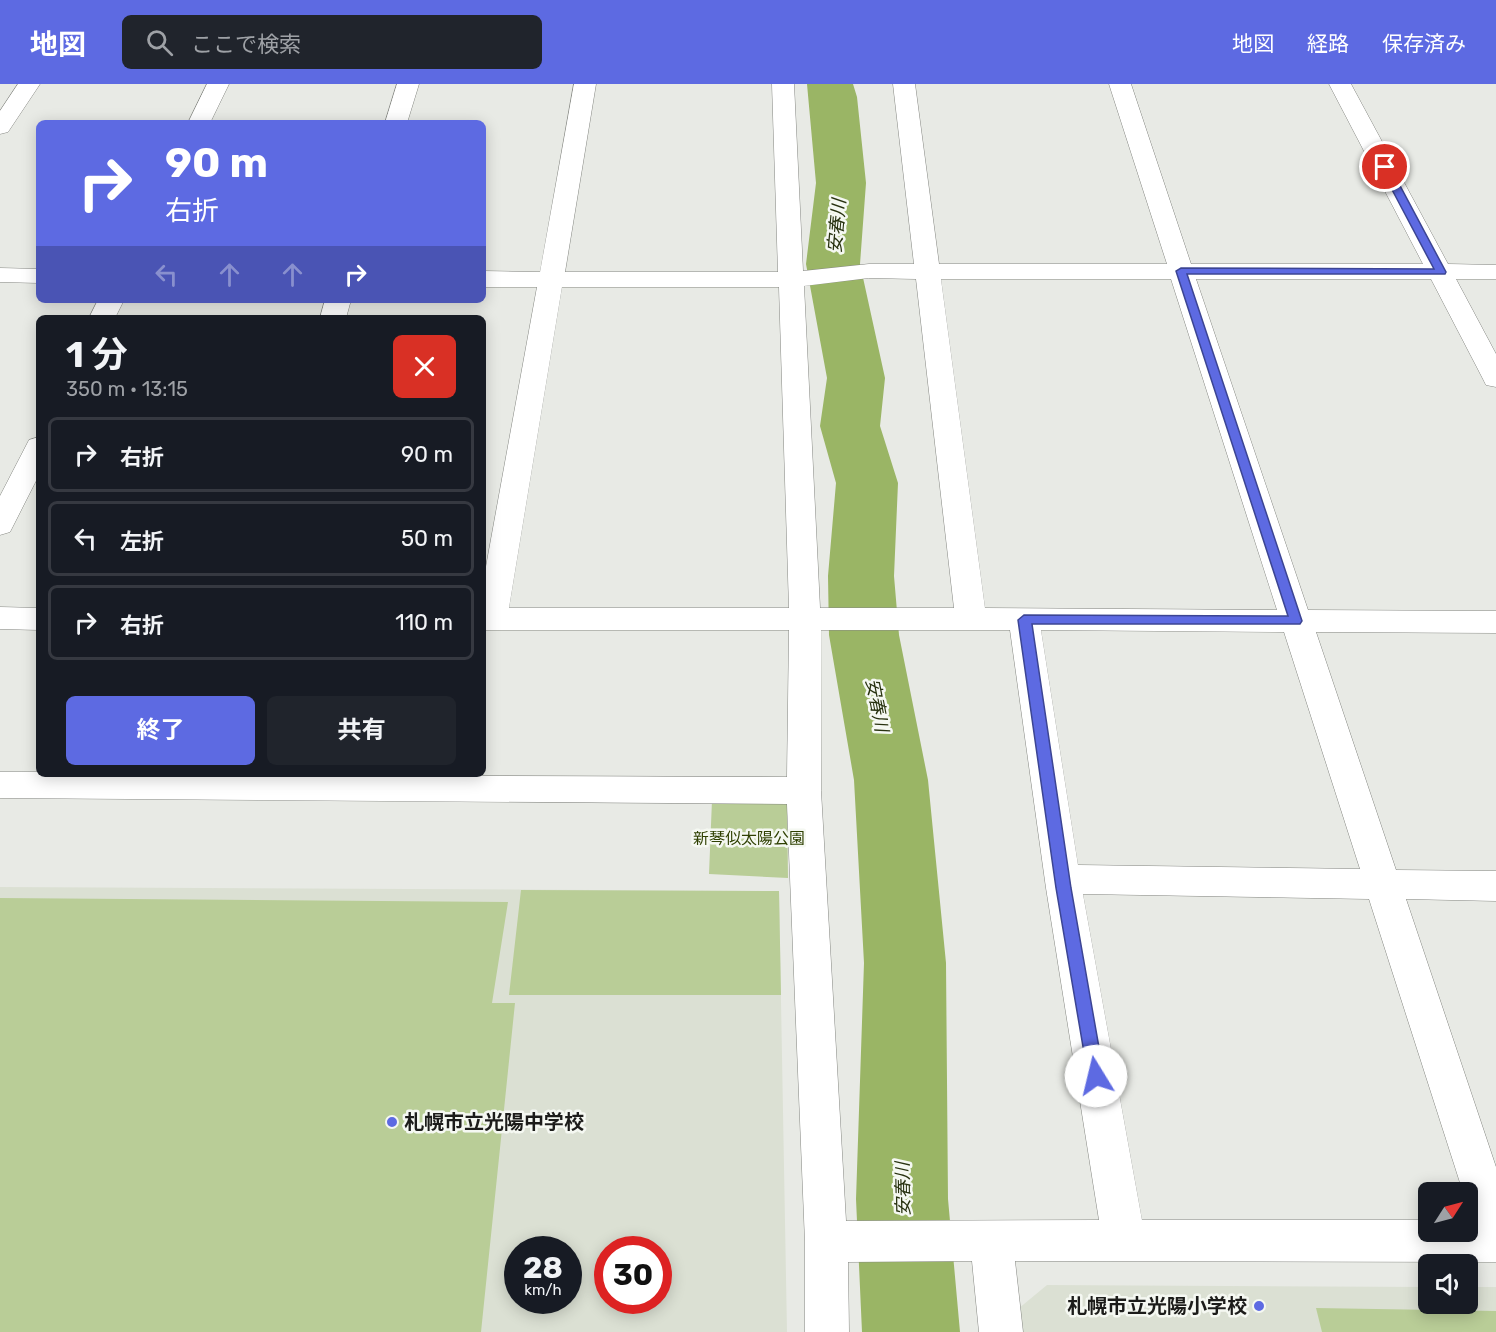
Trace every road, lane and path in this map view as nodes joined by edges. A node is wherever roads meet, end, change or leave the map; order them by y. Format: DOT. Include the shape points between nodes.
graph roads {
  1 [pos="29,84"];
  2 [pos="218,84"];
  3 [pos="408,84"];
  4 [pos="585,84"];
  5 [pos="783,84"];
  6 [pos="904,84"];
  7 [pos="1120,84"];
  8 [pos="1340,84"];
  9 [pos="200,120"];
  10 [pos="397,120"];
  11 [pos="0,127"];
  12 [pos="926,271"];
  13 [pos="1181,271"];
  14 [pos="1441,272"];
  15 [pos="1496,272"];
  16 [pos="0,275"];
  17 [pos="36,276"];
  18 [pos="804,278"];
  19 [pos="486,279"];
  20 [pos="550,279"];
  21 [pos="1496,379"];
  22 [pos="36,452"];
  23 [pos="0,525"];
  24 [pos="0,618"];
  25 [pos="36,618"];
  26 [pos="805,618"];
  27 [pos="971,618"];
  28 [pos="487,619"];
  29 [pos="1024,620"];
  30 [pos="1296,621"];
  31 [pos="1496,622"];
  32 [pos="0,785"];
  33 [pos="804,791"];
  34 [pos="1063,879"];
  35 [pos="1382,885"];
  36 [pos="1496,886"];
  37 [pos="1496,1230"];
  38 [pos="991,1240"];
  39 [pos="1124,1240"];
  40 [pos="1496,1241"];
  41 [pos="826,1242"];
  42 [pos="827,1332"];
  43 [pos="1001,1332"];
  1 -- 11 [label="street"];
  2 -- 9 [label="street"];
  3 -- 10 [label="street"];
  4 -- 20 [label="street"];
  5 -- 18 [label="street"];
  6 -- 12 [label="street"];
  7 -- 13 [label="street"];
  8 -- 14 [label="street"];
  12 -- 13 [label="street"];
  12 -- 18 [label="street" via="850,272"];
  12 -- 27 [label="street"];
  13 -- 14 [label="street"];
  13 -- 30 [label="street"];
  14 -- 15 [label="street"];
  14 -- 21 [label="street"];
  16 -- 17 [label="street"];
  18 -- 20 [label="street"];
  18 -- 26 [label="street"];
  19 -- 20 [label="street"];
  20 -- 28 [label="street"];
  22 -- 23 [label="street"];
  24 -- 25 [label="street"];
  26 -- 27 [label="street"];
  26 -- 28 [label="street"];
  26 -- 33 [label="street"];
  27 -- 29 [label="street"];
  29 -- 30 [label="street"];
  29 -- 34 [label="street"];
  30 -- 31 [label="street"];
  30 -- 35 [label="street"];
  32 -- 33 [label="street"];
  33 -- 41 [label="street"];
  34 -- 35 [label="street"];
  34 -- 39 [label="street"];
  35 -- 36 [label="street"];
  35 -- 37 [label="street"];
  38 -- 39 [label="street"];
  38 -- 41 [label="street"];
  38 -- 43 [label="street"];
  39 -- 40 [label="street"];
  41 -- 42 [label="street"];
}
